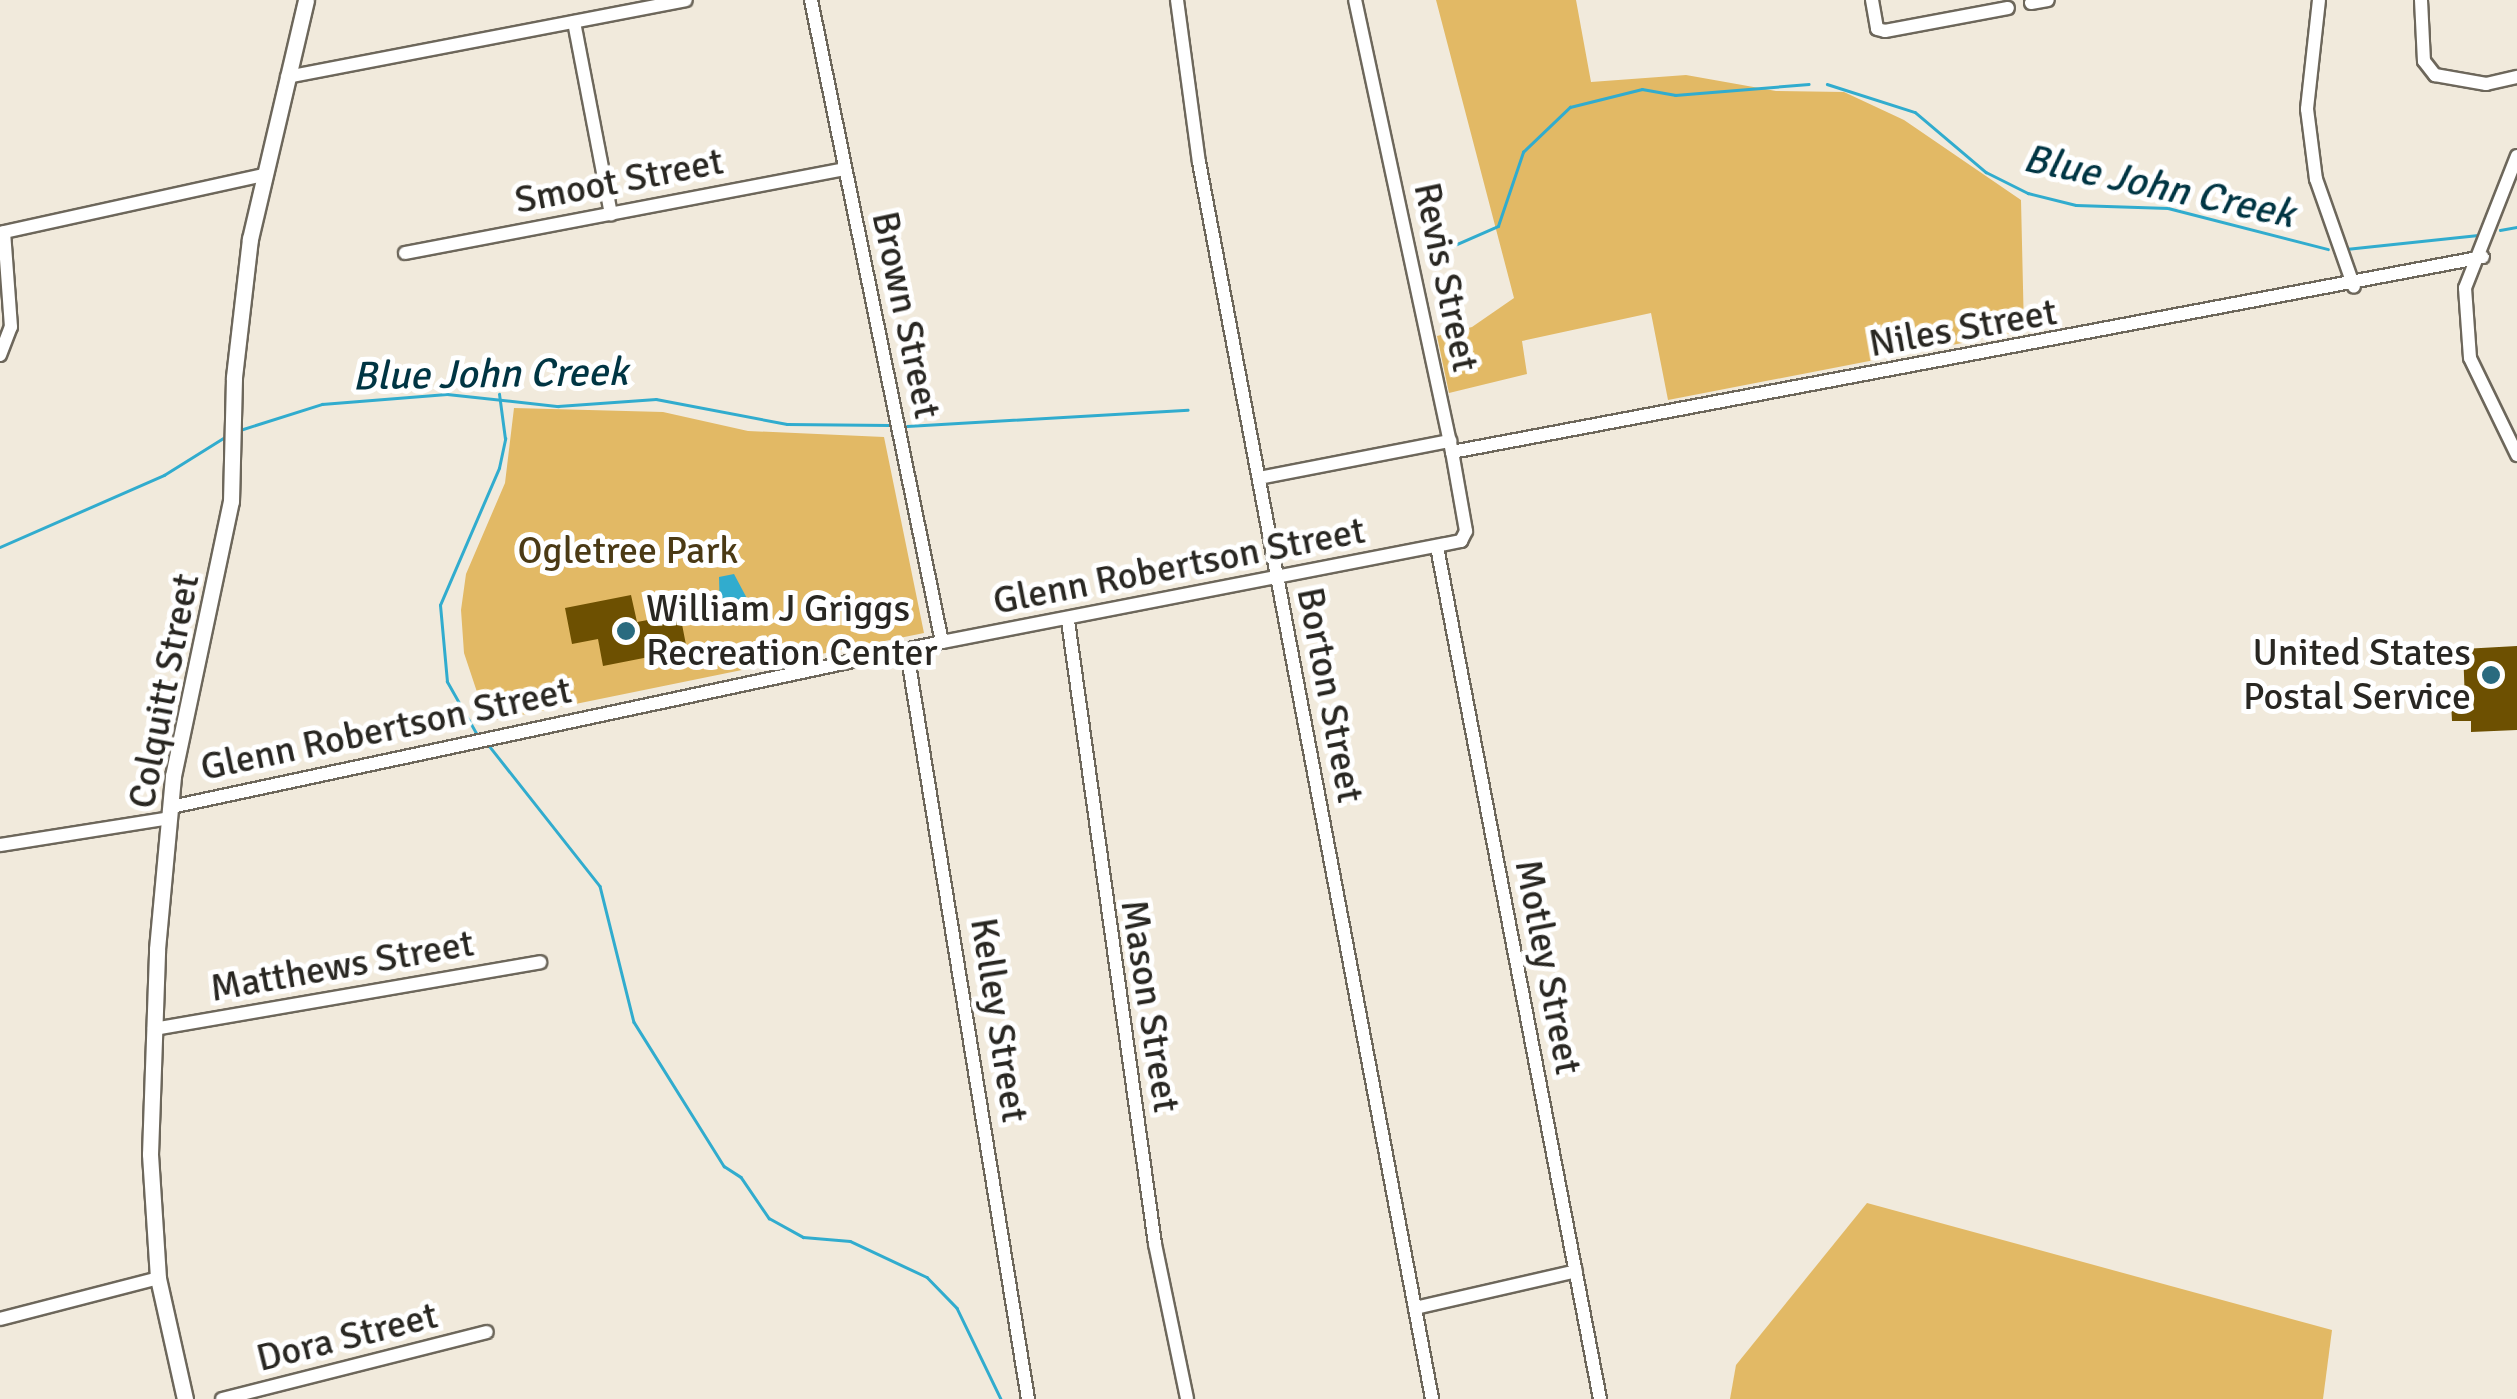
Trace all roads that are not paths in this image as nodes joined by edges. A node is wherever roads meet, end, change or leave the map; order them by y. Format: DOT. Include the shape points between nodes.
graph roads {
  1 [pos="306,0"];
  2 [pos="686,0"];
  3 [pos="811,0"];
  4 [pos="1177,0"];
  5 [pos="1356,0"];
  6 [pos="1872,0"];
  7 [pos="2048,0"];
  8 [pos="2319,0"];
  9 [pos="2421,0"];
  10 [pos="2030,4"];
  11 [pos="2008,8"];
  12 [pos="574,22"];
  13 [pos="288,77"];
  14 [pos="2517,77"];
  15 [pos="2517,156"];
  16 [pos="845,169"];
  17 [pos="263,174"];
  18 [pos="611,214"];
  19 [pos="2,232"];
  20 [pos="405,253"];
  21 [pos="2483,257"];
  22 [pos="2354,287"];
  23 [pos="0,355"];
  24 [pos="1451,447"];
  25 [pos="2517,455"];
  26 [pos="1260,478"];
  27 [pos="1437,546"];
  28 [pos="1277,578"];
  29 [pos="1068,620"];
  30 [pos="942,642"];
  31 [pos="908,652"];
  32 [pos="170,813"];
  33 [pos="0,846"];
  34 [pos="540,962"];
  35 [pos="154,1029"];
  36 [pos="1576,1271"];
  37 [pos="158,1278"];
  38 [pos="1415,1308"];
  39 [pos="0,1319"];
  40 [pos="487,1332"];
  41 [pos="185,1399"];
  42 [pos="222,1399"];
  43 [pos="1028,1399"];
  44 [pos="1187,1399"];
  45 [pos="1432,1399"];
  46 [pos="1600,1399"];
  1 -- 13 [label="street, Colquitt Street"];
  2 -- 12 [label="street"];
  3 -- 16 [label="street, Brown Street"];
  4 -- 26 [label="street, Borton Street"];
  5 -- 24 [label="street, Revis Street"];
  6 -- 11 [label="street" via="1877,29"];
  7 -- 10 [label="street"];
  8 -- 22 [label="street" via="2307,109 2316,179"];
  9 -- 14 [label="street" via="2424,62 2435,75 2486,84"];
  12 -- 13 [label="street"];
  12 -- 18 [label="street"];
  13 -- 17 [label="street, Colquitt Street"];
  15 -- 21 [label="street"];
  16 -- 18 [label="street, Smoot Street"];
  16 -- 30 [label="street, Brown Street"];
  17 -- 19 [label="street"];
  17 -- 32 [label="street, Colquitt Street" via="239,314 225,548"];
  18 -- 20 [label="street, Smoot Street"];
  19 -- 23 [label="street" via="11,327"];
  21 -- 22 [label="street, Niles Street"];
  21 -- 25 [label="street" via="2465,288 2470,358"];
  22 -- 24 [label="street, Niles Street"];
  24 -- 26 [label="street, Niles Street"];
  24 -- 27 [label="street, Revis Street" via="1466,531 1461,542"];
  26 -- 28 [label="street, Borton Street"];
  27 -- 28 [label="street, Glenn Robertson Street"];
  27 -- 36 [label="street, Motley Street"];
  28 -- 29 [label="street, Glenn Robertson Street"];
  28 -- 38 [label="street, Borton Street"];
  29 -- 30 [label="street, Glenn Robertson Street"];
  29 -- 44 [label="street, Mason Street" via="1150,1205"];
  30 -- 31 [label="street, Glenn Robertson Street"];
  31 -- 32 [label="street, Glenn Robertson Street"];
  31 -- 43 [label="street, Kelley Street"];
  32 -- 33 [label="street, Glenn Robertson Street"];
  32 -- 35 [label="street, Colquitt Street"];
  34 -- 35 [label="street, Matthews Street"];
  35 -- 37 [label="street, Colquitt Street"];
  36 -- 38 [label="street"];
  36 -- 46 [label="street, Motley Street"];
  37 -- 39 [label="street"];
  37 -- 41 [label="street, Colquitt Street"];
  38 -- 45 [label="street, Borton Street"];
  40 -- 42 [label="street, Dora Street"];
}
